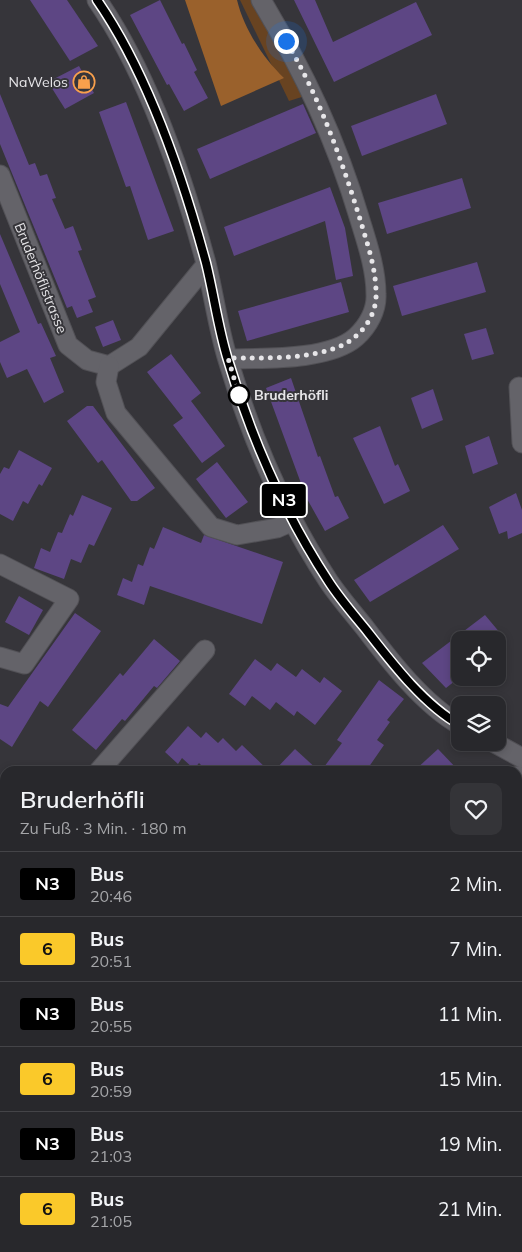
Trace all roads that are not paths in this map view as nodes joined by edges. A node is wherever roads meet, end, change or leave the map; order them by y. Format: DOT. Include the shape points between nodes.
graph roads {
  1 [pos="97,0"];
  2 [pos="261,0"];
  3 [pos="0,175"];
  4 [pos="206,266"];
  5 [pos="228,358"];
  6 [pos="109,366"];
  7 [pos="519,387"];
  8 [pos="522,443"];
  9 [pos="293,521"];
  10 [pos="0,564"];
  11 [pos="205,650"];
  12 [pos="0,657"];
  13 [pos="451,719"];
  14 [pos="506,750"];
  15 [pos="502,751"];
  16 [pos="522,758"];
  17 [pos="102,766"];
  18 [pos="512,766"];
  1 -- 4 [label="street" via="139,76 164,134 188,199"];
  2 -- 5 [label="street" via="304,75 344,166 371,255 377,295 366,325 355,338 333,348 291,358"];
  3 -- 6 [label="street, Bruderhöflistrasse" via="68,345 87,360"];
  4 -- 5 [label="street"];
  4 -- 6 [label="street" via="139,347"];
  5 -- 9 [label="street" via="255,438"];
  6 -- 9 [label="street" via="106,382 116,413 211,527 237,535 277,528"];
  7 -- 8 [label="street"];
  9 -- 13 [label="street" via="330,583 393,665"];
  10 -- 12 [label="street" via="69,598 24,664"];
  11 -- 17 [label="street"];
  14 -- 16 [label="street"];
  15 -- 18 [label="street"];
}
